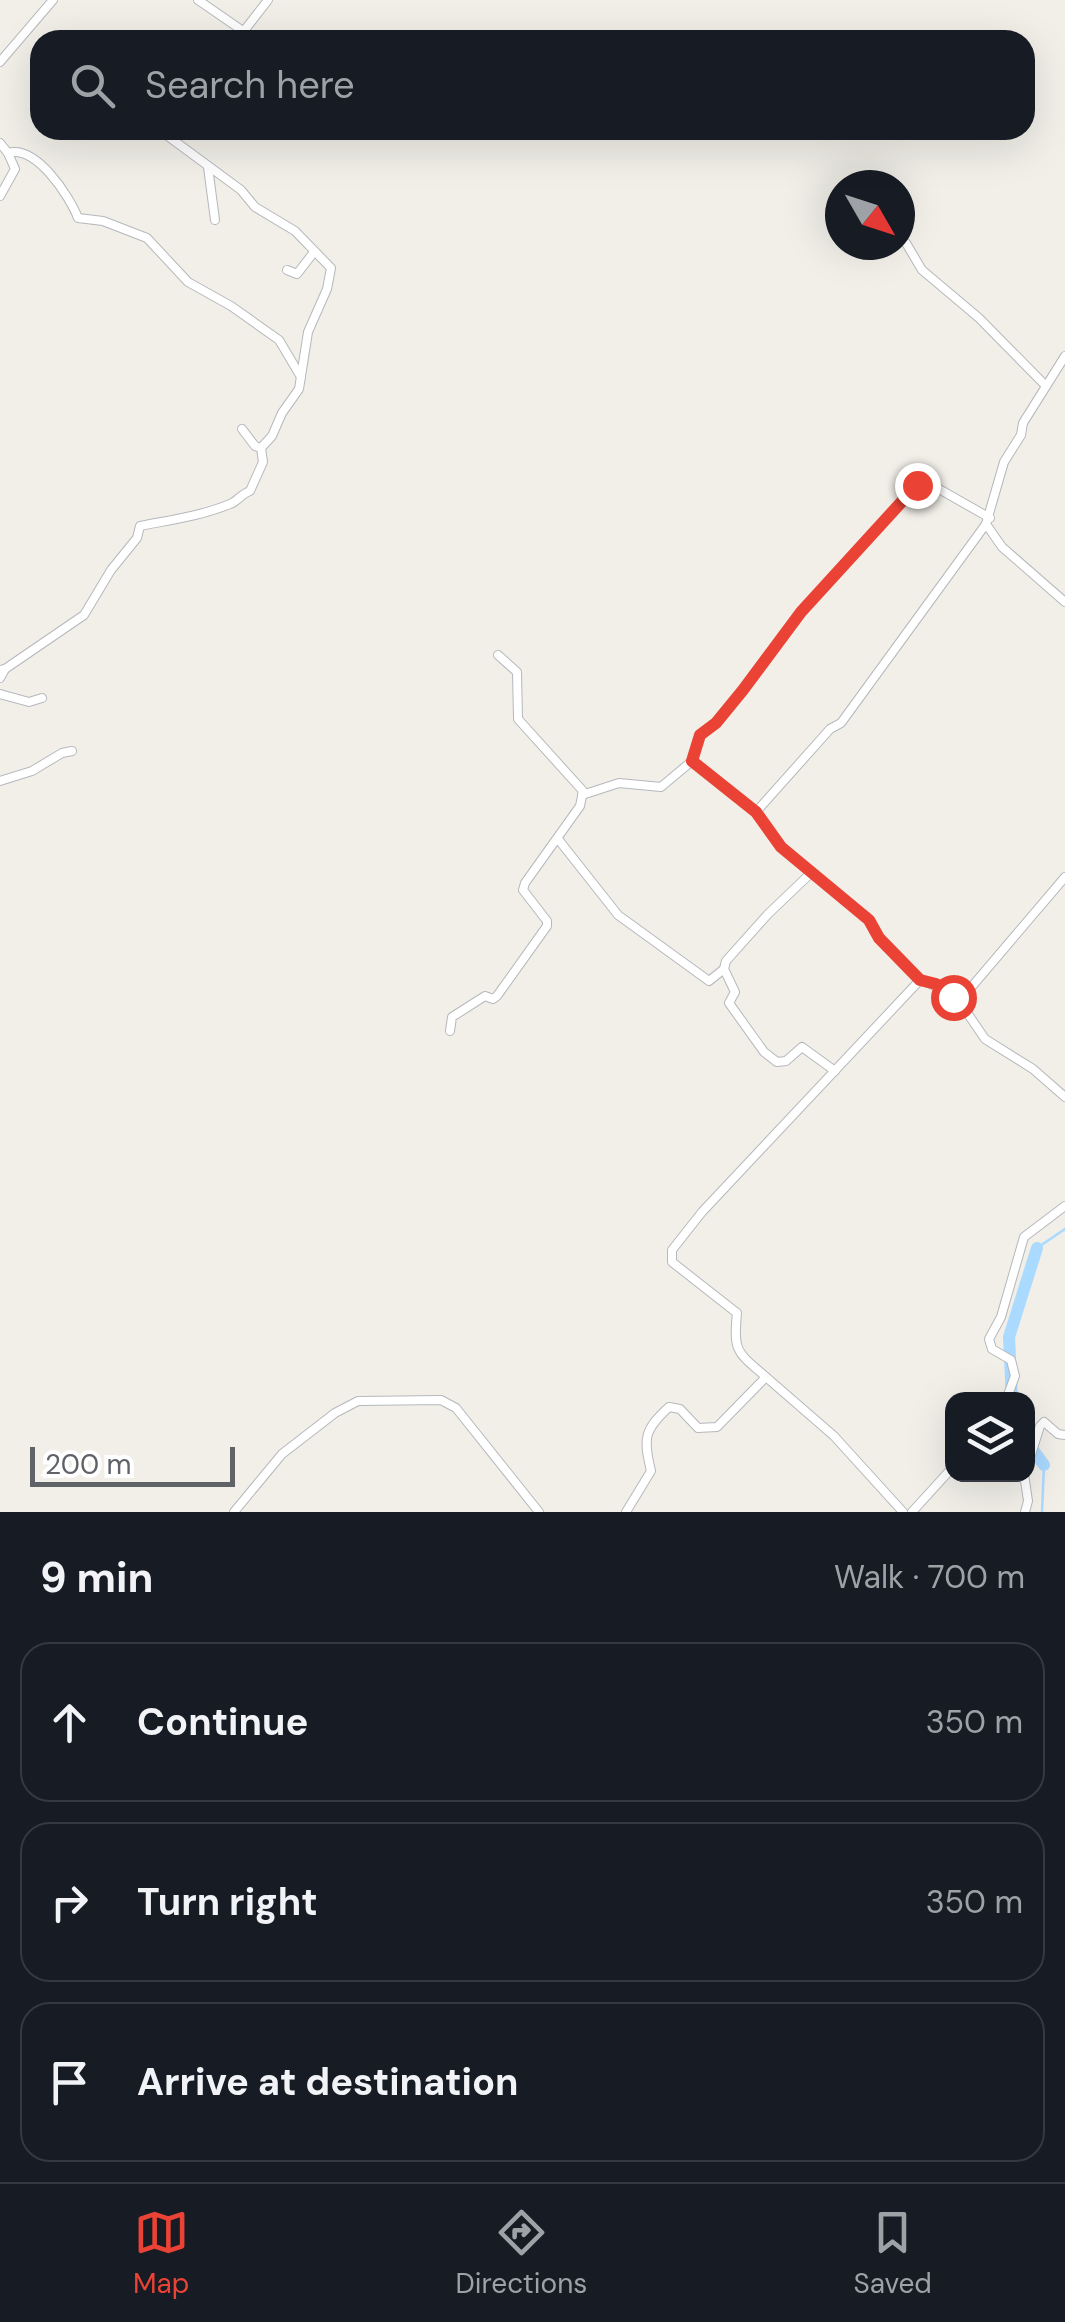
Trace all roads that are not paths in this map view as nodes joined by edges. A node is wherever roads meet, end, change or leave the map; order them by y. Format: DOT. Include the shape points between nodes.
graph roads {
  1 [pos="53,0"];
  2 [pos="198,0"];
  3 [pos="268,0"];
  4 [pos="243,30"];
  5 [pos="245,30"];
  6 [pos="0,62"];
  7 [pos="174,140"];
  8 [pos="0,143"];
  9 [pos="8,152"];
  10 [pos="208,167"];
  11 [pos="0,196"];
  12 [pos="215,220"];
  13 [pos="314,252"];
  14 [pos="915,258"];
  15 [pos="287,270"];
  16 [pos="1065,356"];
  17 [pos="301,377"];
  18 [pos="1046,386"];
  19 [pos="242,428"];
  20 [pos="261,448"];
  21 [pos="988,521"];
  22 [pos="1065,602"];
  23 [pos="498,655"];
  24 [pos="3,669"];
  25 [pos="0,678"];
  26 [pos="0,694"];
  27 [pos="42,698"];
  28 [pos="72,751"];
  29 [pos="692,761"];
  30 [pos="0,780"];
  31 [pos="582,795"];
  32 [pos="756,812"];
  33 [pos="558,839"];
  34 [pos="811,873"];
  35 [pos="1065,876"];
  36 [pos="724,969"];
  37 [pos="920,980"];
  38 [pos="964,997"];
  39 [pos="450,1031"];
  40 [pos="835,1071"];
  41 [pos="1065,1097"];
  42 [pos="1065,1206"];
  43 [pos="766,1376"];
  44 [pos="1009,1392"];
  45 [pos="1065,1435"];
  46 [pos="1035,1442"];
  47 [pos="945,1476"];
  48 [pos="1026,1482"];
  49 [pos="234,1512"];
  50 [pos="540,1512"];
  51 [pos="626,1512"];
  52 [pos="903,1512"];
  53 [pos="912,1512"];
  54 [pos="1025,1512"];
  1 -- 6 [label="street"];
  2 -- 4 [label="street"];
  3 -- 5 [label="street"];
  7 -- 10 [label="street"];
  8 -- 9 [label="street"];
  9 -- 11 [label="street" via="15,169"];
  9 -- 17 [label="street" via="29,154 70,199 78,218 147,238 188,282 278,340"];
  10 -- 12 [label="street"];
  10 -- 13 [label="street"];
  13 -- 15 [label="street" via="297,274"];
  13 -- 17 [label="street" via="330,268"];
  14 -- 18 [label="street"];
  16 -- 18 [label="street"];
  17 -- 20 [label="street"];
  18 -- 21 [label="street" via="1004,462"];
  19 -- 20 [label="street"];
  20 -- 24 [label="street" via="263,462 250,491 235,503 140,526 84,615"];
  21 -- 22 [label="street" via="1002,547"];
  21 -- 29 [label="street" via="925,481 917,485 700,735"];
  21 -- 32 [label="street" via="841,723"];
  23 -- 31 [label="street" via="517,672 518,719"];
  24 -- 25 [label="street"];
  26 -- 27 [label="street" via="30,702"];
  28 -- 30 [label="street"];
  29 -- 31 [label="street" via="661,787 619,783"];
  29 -- 32 [label="street"];
  31 -- 33 [label="street"];
  32 -- 34 [label="street"];
  33 -- 36 [label="street" via="618,915 647,938 708,981"];
  33 -- 39 [label="street" via="523,890 547,926 498,996 475,1000 452,1017"];
  34 -- 36 [label="street"];
  34 -- 37 [label="street" via="869,920"];
  35 -- 38 [label="street"];
  36 -- 40 [label="street" via="734,992 730,1003 764,1052 786,1061 802,1047"];
  37 -- 38 [label="street"];
  37 -- 40 [label="street"];
  38 -- 41 [label="street" via="985,1039"];
  40 -- 43 [label="street" via="672,1250 672,1262 737,1313 737,1352"];
  42 -- 44 [label="street" via="1024,1238 989,1340 1010,1360"];
  43 -- 51 [label="street" via="717,1427 698,1428 669,1407 651,1424 644,1444 651,1470"];
  43 -- 52 [label="street" via="834,1436"];
  45 -- 46 [label="street" via="1044,1422"];
  47 -- 53 [label="street"];
  48 -- 54 [label="street"];
  49 -- 50 [label="street" via="282,1454 335,1413 358,1401 441,1400 456,1408"];
}
